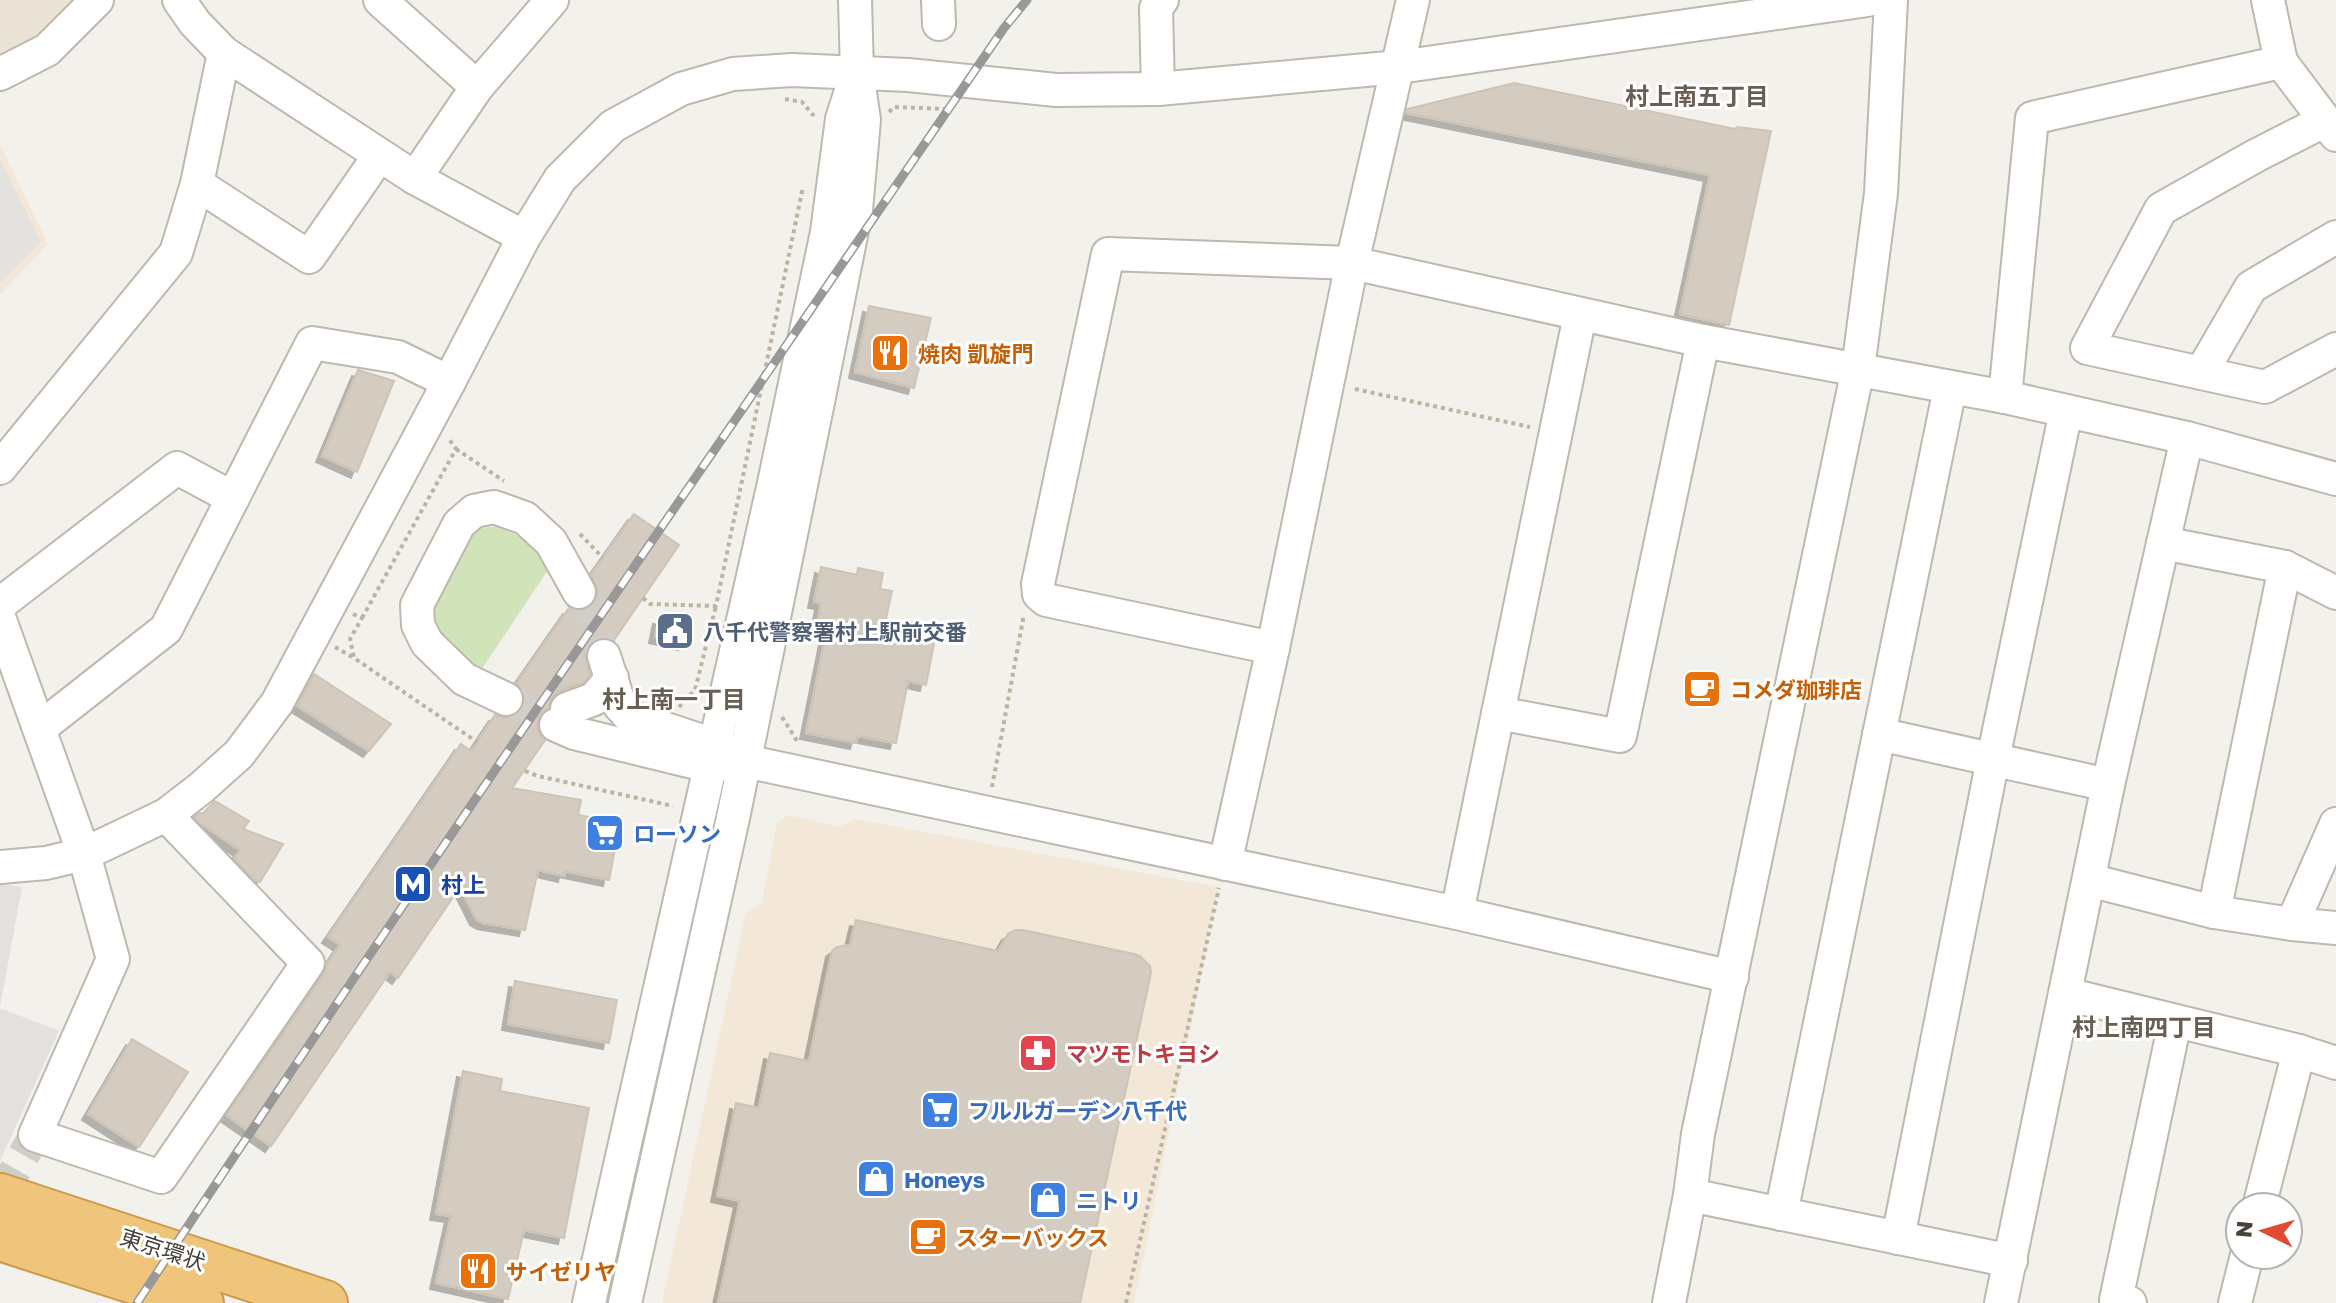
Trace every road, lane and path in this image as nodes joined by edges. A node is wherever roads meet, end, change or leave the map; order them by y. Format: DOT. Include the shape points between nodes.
graph roads {
  1 [pos="97,0"];
  2 [pos="179,0"];
  3 [pos="380,0"];
  4 [pos="552,0"];
  5 [pos="855,0"];
  6 [pos="1162,0"];
  7 [pos="1413,0"];
  8 [pos="1868,0"];
  9 [pos="1891,0"];
  10 [pos="2268,0"];
  11 [pos="224,53"];
  12 [pos="2281,62"];
  13 [pos="1399,67"];
  14 [pos="857,72"];
  15 [pos="0,74"];
  16 [pos="477,87"];
  17 [pos="1158,89"];
  18 [pos="774,98"];
  19 [pos="952,109"];
  20 [pos="887,114"];
  21 [pos="816,119"];
  22 [pos="2330,128"];
  23 [pos="379,156"];
  24 [pos="806,174"];
  25 [pos="415,178"];
  26 [pos="197,184"];
  27 [pos="524,237"];
  28 [pos="2336,237"];
  29 [pos="1352,263"];
  30 [pos="1580,315"];
  31 [pos="1703,341"];
  32 [pos="2336,349"];
  33 [pos="1858,369"];
  34 [pos="2201,373"];
  35 [pos="449,382"];
  36 [pos="1327,383"];
  37 [pos="1950,388"];
  38 [pos="2005,397"];
  39 [pos="2066,411"];
  40 [pos="1556,432"];
  41 [pos="445,433"];
  42 [pos="2187,438"];
  43 [pos="0,468"];
  44 [pos="2336,479"];
  45 [pos="233,498"];
  46 [pos="2163,543"];
  47 [pos="2285,567"];
  48 [pos="579,592"];
  49 [pos="2336,593"];
  50 [pos="1039,594"];
  51 [pos="643,598"];
  52 [pos="0,604"];
  53 [pos="716,606"];
  54 [pos="351,613"];
  55 [pos="362,618"];
  56 [pos="0,620"];
  57 [pos="1273,648"];
  58 [pos="506,699"];
  59 [pos="776,707"];
  60 [pos="675,710"];
  61 [pos="1498,713"];
  62 [pos="40,728"];
  63 [pos="1879,734"];
  64 [pos="477,742"];
  65 [pos="799,744"];
  66 [pos="711,755"];
  67 [pos="499,758"];
  68 [pos="1993,759"];
  69 [pos="745,761"];
  70 [pos="525,771"];
  71 [pos="489,775"];
  72 [pos="2108,785"];
  73 [pos="675,807"];
  74 [pos="987,813"];
  75 [pos="166,815"];
  76 [pos="2336,824"];
  77 [pos="84,854"];
  78 [pos="1225,864"];
  79 [pos="0,867"];
  80 [pos="2089,880"];
  81 [pos="2214,912"];
  82 [pos="1457,913"];
  83 [pos="2292,924"];
  84 [pos="2336,928"];
  85 [pos="1732,977"];
  86 [pos="2066,994"];
  87 [pos="2175,1022"];
  88 [pos="2299,1051"];
  89 [pos="2336,1063"];
  90 [pos="2263,1191"];
  91 [pos="1690,1195"];
  92 [pos="0,1196"];
  93 [pos="1781,1214"];
  94 [pos="0,1238"];
  95 [pos="1898,1238"];
  96 [pos="2011,1261"];
  97 [pos="2243,1271"];
  98 [pos="201,1303"];
  99 [pos="325,1303"];
  100 [pos="589,1303"];
  101 [pos="625,1303"];
  102 [pos="1126,1303"];
  103 [pos="1669,1303"];
  104 [pos="2001,1303"];
  105 [pos="2130,1303"];
  106 [pos="2235,1303"];
  1 -- 15 [label="street" via="47,50"];
  2 -- 11 [label="street"];
  3 -- 16 [label="street"];
  4 -- 16 [label="street"];
  5 -- 14 [label="street"];
  6 -- 17 [label="street" via="1156,8"];
  7 -- 13 [label="street"];
  8 -- 13 [label="street"];
  9 -- 33 [label="street" via="1881,193"];
  10 -- 12 [label="street"];
  11 -- 23 [label="street"];
  11 -- 26 [label="street"];
  12 -- 22 [label="street"];
  12 -- 38 [label="street" via="2032,118"];
  13 -- 17 [label="street"];
  13 -- 29 [label="street"];
  14 -- 17 [label="street" via="1056,90"];
  14 -- 27 [label="street" via="733,74 681,89 613,126 560,179"];
  14 -- 66 [label="street" via="842,119 827,232"];
  14 -- 69 [label="street" via="864,120 856,210"];
  16 -- 25 [label="street"];
  18 -- 21 [label="path" via="802,102"];
  19 -- 20 [label="path" via="894,107"];
  22 -- 34 [label="street" via="2257,155 2161,209 2087,348"];
  23 -- 25 [label="street"];
  23 -- 26 [label="street" via="309,257"];
  24 -- 53 [label="path"];
  25 -- 27 [label="street"];
  26 -- 43 [label="street" via="176,253"];
  27 -- 35 [label="street"];
  28 -- 34 [label="street" via="2251,287"];
  29 -- 30 [label="street"];
  29 -- 36 [label="street"];
  29 -- 50 [label="street" via="1108,254"];
  30 -- 31 [label="street"];
  30 -- 40 [label="street"];
  31 -- 33 [label="street"];
  31 -- 61 [label="street" via="1620,736"];
  32 -- 34 [label="street" via="2265,387"];
  33 -- 37 [label="street"];
  33 -- 85 [label="street"];
  35 -- 45 [label="street" via="398,357 312,343"];
  35 -- 75 [label="street" via="277,703 239,754"];
  36 -- 40 [label="path"];
  36 -- 57 [label="street"];
  37 -- 38 [label="street"];
  37 -- 63 [label="street"];
  38 -- 39 [label="street"];
  39 -- 42 [label="street"];
  39 -- 68 [label="street"];
  40 -- 61 [label="street"];
  41 -- 55 [label="path" via="456,449"];
  42 -- 44 [label="street"];
  42 -- 46 [label="street"];
  45 -- 52 [label="street" via="177,468"];
  45 -- 62 [label="street" via="166,629"];
  46 -- 47 [label="street"];
  46 -- 72 [label="street"];
  47 -- 49 [label="street"];
  47 -- 81 [label="street"];
  48 -- 58 [label="street" via="551,542 525,518 494,507 474,511 459,524 417,605 418,625 427,643 464,679"];
  50 -- 57 [label="street" via="1046,600"];
  50 -- 74 [label="path" via="1024,612"];
  51 -- 53 [label="path" via="650,604"];
  53 -- 60 [label="path" via="695,690"];
  54 -- 55 [label="path"];
  55 -- 64 [label="path" via="350,639 354,658"];
  56 -- 62 [label="street"];
  57 -- 78 [label="street"];
  59 -- 65 [label="path"];
  61 -- 82 [label="street"];
  62 -- 77 [label="street"];
  63 -- 68 [label="street"];
  63 -- 93 [label="street"];
  66 -- 66 [label="street" via="630,717 620,706 608,667 594,699 561,717 574,733"];
  66 -- 69 [label="street"];
  66 -- 100 [label="street"];
  67 -- 71 [label="path"];
  68 -- 72 [label="street"];
  68 -- 95 [label="street"];
  69 -- 74 [label="street"];
  69 -- 101 [label="street"];
  70 -- 73 [label="path"];
  72 -- 80 [label="street"];
  74 -- 78 [label="street"];
  75 -- 77 [label="street"];
  75 -- 77 [label="street" via="308,963 161,1177 35,1135 113,959"];
  76 -- 83 [label="street"];
  77 -- 79 [label="street"];
  78 -- 82 [label="street"];
  78 -- 102 [label="path"];
  80 -- 81 [label="street"];
  80 -- 86 [label="street"];
  81 -- 83 [label="street"];
  82 -- 85 [label="street"];
  83 -- 84 [label="street"];
  85 -- 91 [label="street"];
  86 -- 87 [label="street"];
  86 -- 96 [label="street"];
  87 -- 88 [label="street"];
  87 -- 105 [label="street" via="2116,1300"];
  88 -- 89 [label="street"];
  88 -- 90 [label="street"];
  91 -- 93 [label="street"];
  91 -- 103 [label="street"];
  92 -- 99 [label="highway, 東京環状"];
  93 -- 95 [label="street"];
  94 -- 98 [label="highway, 東京環状"];
  95 -- 96 [label="street"];
  96 -- 104 [label="street"];
  97 -- 106 [label="street"];
}
